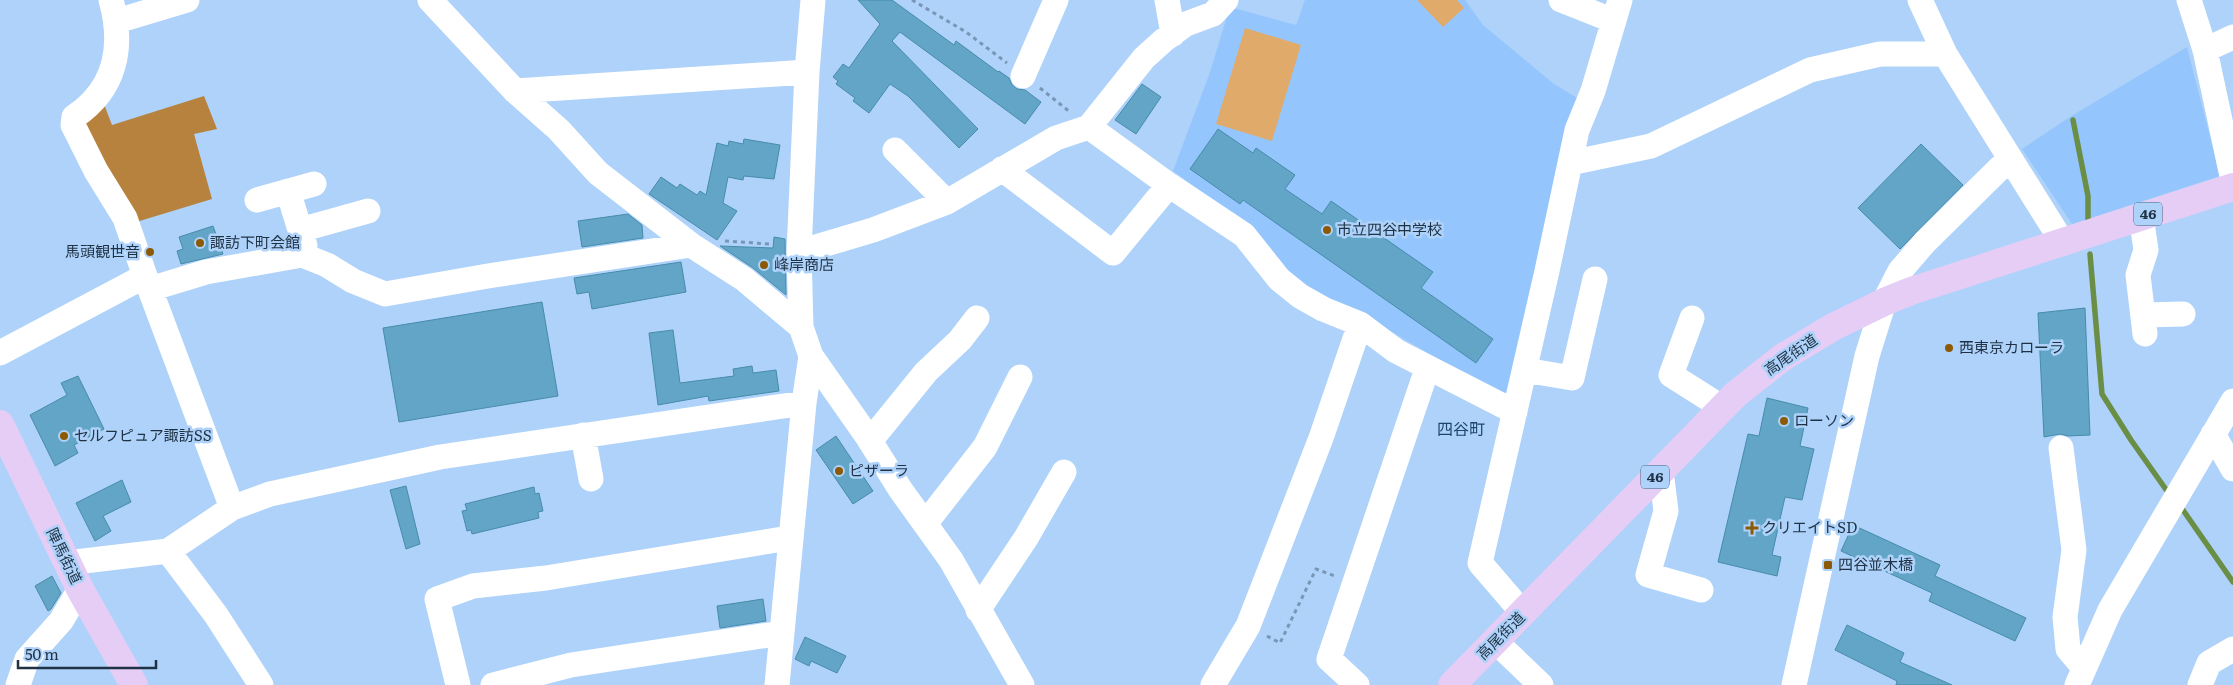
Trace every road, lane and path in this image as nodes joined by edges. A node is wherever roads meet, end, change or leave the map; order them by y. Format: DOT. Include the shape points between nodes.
graph roads {
  1 [pos="187,0"];
  2 [pos="430,0"];
  3 [pos="813,0"];
  4 [pos="912,0"];
  5 [pos="1056,0"];
  6 [pos="1167,0"];
  7 [pos="1226,0"];
  8 [pos="1561,0"];
  9 [pos="1920,0"];
  10 [pos="2190,0"];
  11 [pos="114,11"];
  12 [pos="1617,11"];
  13 [pos="1173,34"];
  14 [pos="2233,37"];
  15 [pos="2205,50"];
  16 [pos="1945,54"];
  17 [pos="807,72"];
  18 [pos="1023,76"];
  19 [pos="515,91"];
  20 [pos="1089,127"];
  21 [pos="895,150"];
  22 [pos="2010,158"];
  23 [pos="1570,164"];
  24 [pos="1002,169"];
  25 [pos="2233,181"];
  26 [pos="314,184"];
  27 [pos="1168,185"];
  28 [pos="2233,187"];
  29 [pos="288,191"];
  30 [pos="257,200"];
  31 [pos="947,202"];
  32 [pos="368,211"];
  33 [pos="2141,216"];
  34 [pos="300,230"];
  35 [pos="2063,243"];
  36 [pos="691,245"];
  37 [pos="799,252"];
  38 [pos="308,257"];
  39 [pos="1595,279"];
  40 [pos="148,282"];
  41 [pos="1884,302"];
  42 [pos="2183,314"];
  43 [pos="977,318"];
  44 [pos="1692,318"];
  45 [pos="1360,324"];
  46 [pos="801,327"];
  47 [pos="0,353"];
  48 [pos="811,356"];
  49 [pos="1427,368"];
  50 [pos="1524,370"];
  51 [pos="1020,377"];
  52 [pos="2233,401"];
  53 [pos="804,402"];
  54 [pos="1723,408"];
  55 [pos="1515,412"];
  56 [pos="0,424"];
  57 [pos="2212,434"];
  58 [pos="583,435"];
  59 [pos="870,441"];
  60 [pos="2061,448"];
  61 [pos="2233,469"];
  62 [pos="1661,471"];
  63 [pos="1064,472"];
  64 [pos="591,479"];
  65 [pos="232,508"];
  66 [pos="925,524"];
  67 [pos="790,538"];
  68 [pos="168,552"];
  69 [pos="68,563"];
  70 [pos="1355,583"];
  71 [pos="80,588"];
  72 [pos="1701,590"];
  73 [pos="978,610"];
  74 [pos="1523,613"];
  75 [pos="1248,626"];
  76 [pos="782,633"];
  77 [pos="1496,641"];
  78 [pos="2233,649"];
  79 [pos="2205,674"];
  80 [pos="2080,677"];
  81 [pos="18,685"];
  82 [pos="134,685"];
  83 [pos="261,685"];
  84 [pos="458,685"];
  85 [pos="493,685"];
  86 [pos="777,685"];
  87 [pos="1022,685"];
  88 [pos="1213,685"];
  89 [pos="1357,685"];
  90 [pos="1452,685"];
  91 [pos="1541,685"];
  92 [pos="1794,685"];
  93 [pos="2222,685"];
  1 -- 11 [label="street"];
  2 -- 19 [label="street"];
  3 -- 17 [label="street"];
  4 -- 18 [label="path" via="966,32"];
  5 -- 18 [label="street"];
  6 -- 13 [label="street"];
  7 -- 13 [label="street" via="1213,14 1186,24"];
  8 -- 12 [label="street"];
  9 -- 16 [label="street"];
  10 -- 15 [label="street"];
  11 -- 40 [label="street" via="117,41 113,68 100,94 88,108 74,117 73,125 125,218"];
  12 -- 23 [label="street" via="1593,91 1577,130"];
  13 -- 20 [label="street" via="1144,58"];
  14 -- 15 [label="street"];
  15 -- 25 [label="street"];
  16 -- 22 [label="street"];
  16 -- 23 [label="street" via="1880,54 1810,70 1651,146"];
  17 -- 19 [label="street"];
  17 -- 37 [label="street"];
  18 -- 20 [label="path"];
  19 -- 36 [label="street" via="559,130 598,173"];
  20 -- 24 [label="street" via="1056,138"];
  20 -- 27 [label="street"];
  21 -- 31 [label="street"];
  22 -- 35 [label="street"];
  22 -- 41 [label="street" via="1925,242 1900,271"];
  23 -- 50 [label="street"];
  24 -- 27 [label="street" via="1113,253"];
  24 -- 31 [label="street"];
  26 -- 29 [label="street"];
  27 -- 45 [label="street" via="1244,235 1279,279 1300,296"];
  28 -- 33 [label="main road, 高尾街道 / 46"];
  29 -- 30 [label="street"];
  29 -- 34 [label="street"];
  31 -- 37 [label="street" via="873,230"];
  32 -- 34 [label="street"];
  33 -- 35 [label="main road, 高尾街道 / 46"];
  33 -- 42 [label="street" via="2146,250 2138,275 2144,325"];
  34 -- 38 [label="street"];
  35 -- 41 [label="main road, 高尾街道 / 46"];
  36 -- 38 [label="street" via="385,294 353,282 328,265"];
  36 -- 46 [label="street" via="744,279"];
  37 -- 46 [label="street"];
  38 -- 40 [label="street" via="302,255"];
  39 -- 50 [label="street" via="1572,378"];
  40 -- 47 [label="street"];
  40 -- 65 [label="street"];
  41 -- 54 [label="main road, 高尾街道 / 46" via="1783,357"];
  41 -- 92 [label="street" via="1867,356"];
  43 -- 59 [label="street" via="960,340 926,372"];
  44 -- 54 [label="street" via="1671,375"];
  45 -- 49 [label="street" via="1396,351"];
  45 -- 75 [label="street" via="1322,438"];
  46 -- 48 [label="street"];
  48 -- 53 [label="street"];
  48 -- 59 [label="street"];
  49 -- 55 [label="street"];
  49 -- 70 [label="street"];
  50 -- 55 [label="street"];
  51 -- 66 [label="street" via="985,446"];
  52 -- 57 [label="street"];
  53 -- 58 [label="street"];
  53 -- 67 [label="street"];
  54 -- 62 [label="main road, 高尾街道 / 46"];
  55 -- 74 [label="street" via="1480,563"];
  56 -- 69 [label="main road, 陣馬街道"];
  57 -- 61 [label="street"];
  57 -- 80 [label="street" via="2110,610"];
  58 -- 64 [label="street"];
  58 -- 65 [label="street" via="440,457 270,494"];
  59 -- 66 [label="street"];
  60 -- 80 [label="street" via="2074,550 2065,618 2068,649"];
  62 -- 72 [label="street" via="1666,511 1648,575"];
  62 -- 74 [label="main road, 高尾街道 / 46"];
  63 -- 73 [label="street" via="1026,538"];
  65 -- 68 [label="street"];
  66 -- 73 [label="street" via="951,560"];
  67 -- 76 [label="street"];
  67 -- 84 [label="street" via="546,578 473,586 437,598"];
  68 -- 69 [label="street"];
  68 -- 83 [label="street" via="216,615"];
  69 -- 71 [label="main road, 陣馬街道"];
  70 -- 75 [label="path" via="1316,569 1280,643"];
  70 -- 89 [label="street" via="1329,659"];
  71 -- 81 [label="street" via="61,621 27,659"];
  71 -- 82 [label="main road, 陣馬街道"];
  73 -- 87 [label="street"];
  74 -- 77 [label="main road, 高尾街道 / 46"];
  75 -- 88 [label="street"];
  76 -- 85 [label="street" via="572,665"];
  76 -- 86 [label="street"];
  77 -- 90 [label="main road, 高尾街道 / 46"];
  77 -- 91 [label="street"];
  78 -- 79 [label="street"];
  79 -- 93 [label="street"];
}
